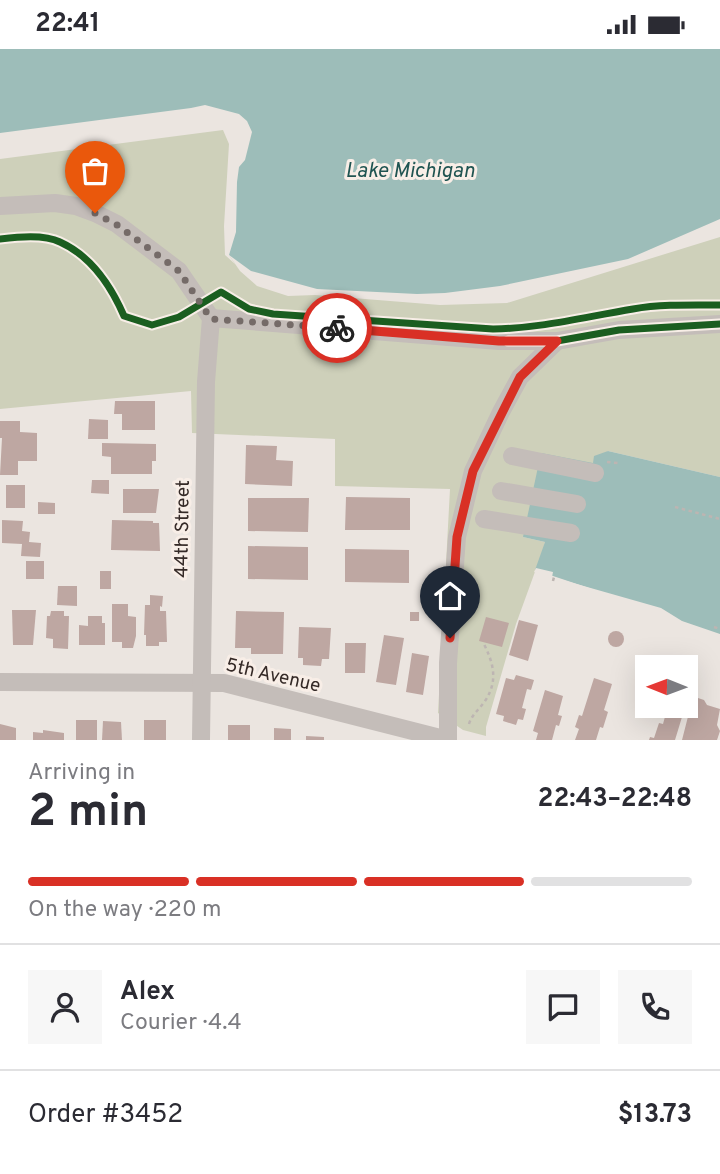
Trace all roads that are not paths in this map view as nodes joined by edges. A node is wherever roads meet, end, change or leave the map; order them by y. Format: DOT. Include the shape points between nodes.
graph roads {
  1 [pos="0,206"];
  2 [pos="211,319"];
  3 [pos="720,324"];
  4 [pos="557,341"];
  5 [pos="512,456"];
  6 [pos="595,473"];
  7 [pos="501,491"];
  8 [pos="577,504"];
  9 [pos="484,519"];
  10 [pos="571,533"];
  11 [pos="0,682"];
  12 [pos="202,684"];
  13 [pos="201,740"];
  14 [pos="448,740"];
  1 -- 2 [label="street" via="55,203 95,213 179,271"];
  2 -- 4 [label="street" via="499,341"];
  2 -- 12 [label="street, 44th Street"];
  3 -- 4 [label="street" via="619,330"];
  4 -- 14 [label="street" via="520,377 473,471 457,537"];
  5 -- 6 [label="street"];
  7 -- 8 [label="street"];
  9 -- 10 [label="street"];
  11 -- 12 [label="street, 5th Avenue"];
  12 -- 13 [label="street, 44th Street"];
  12 -- 14 [label="street, 5th Avenue" via="237,686"];
}
